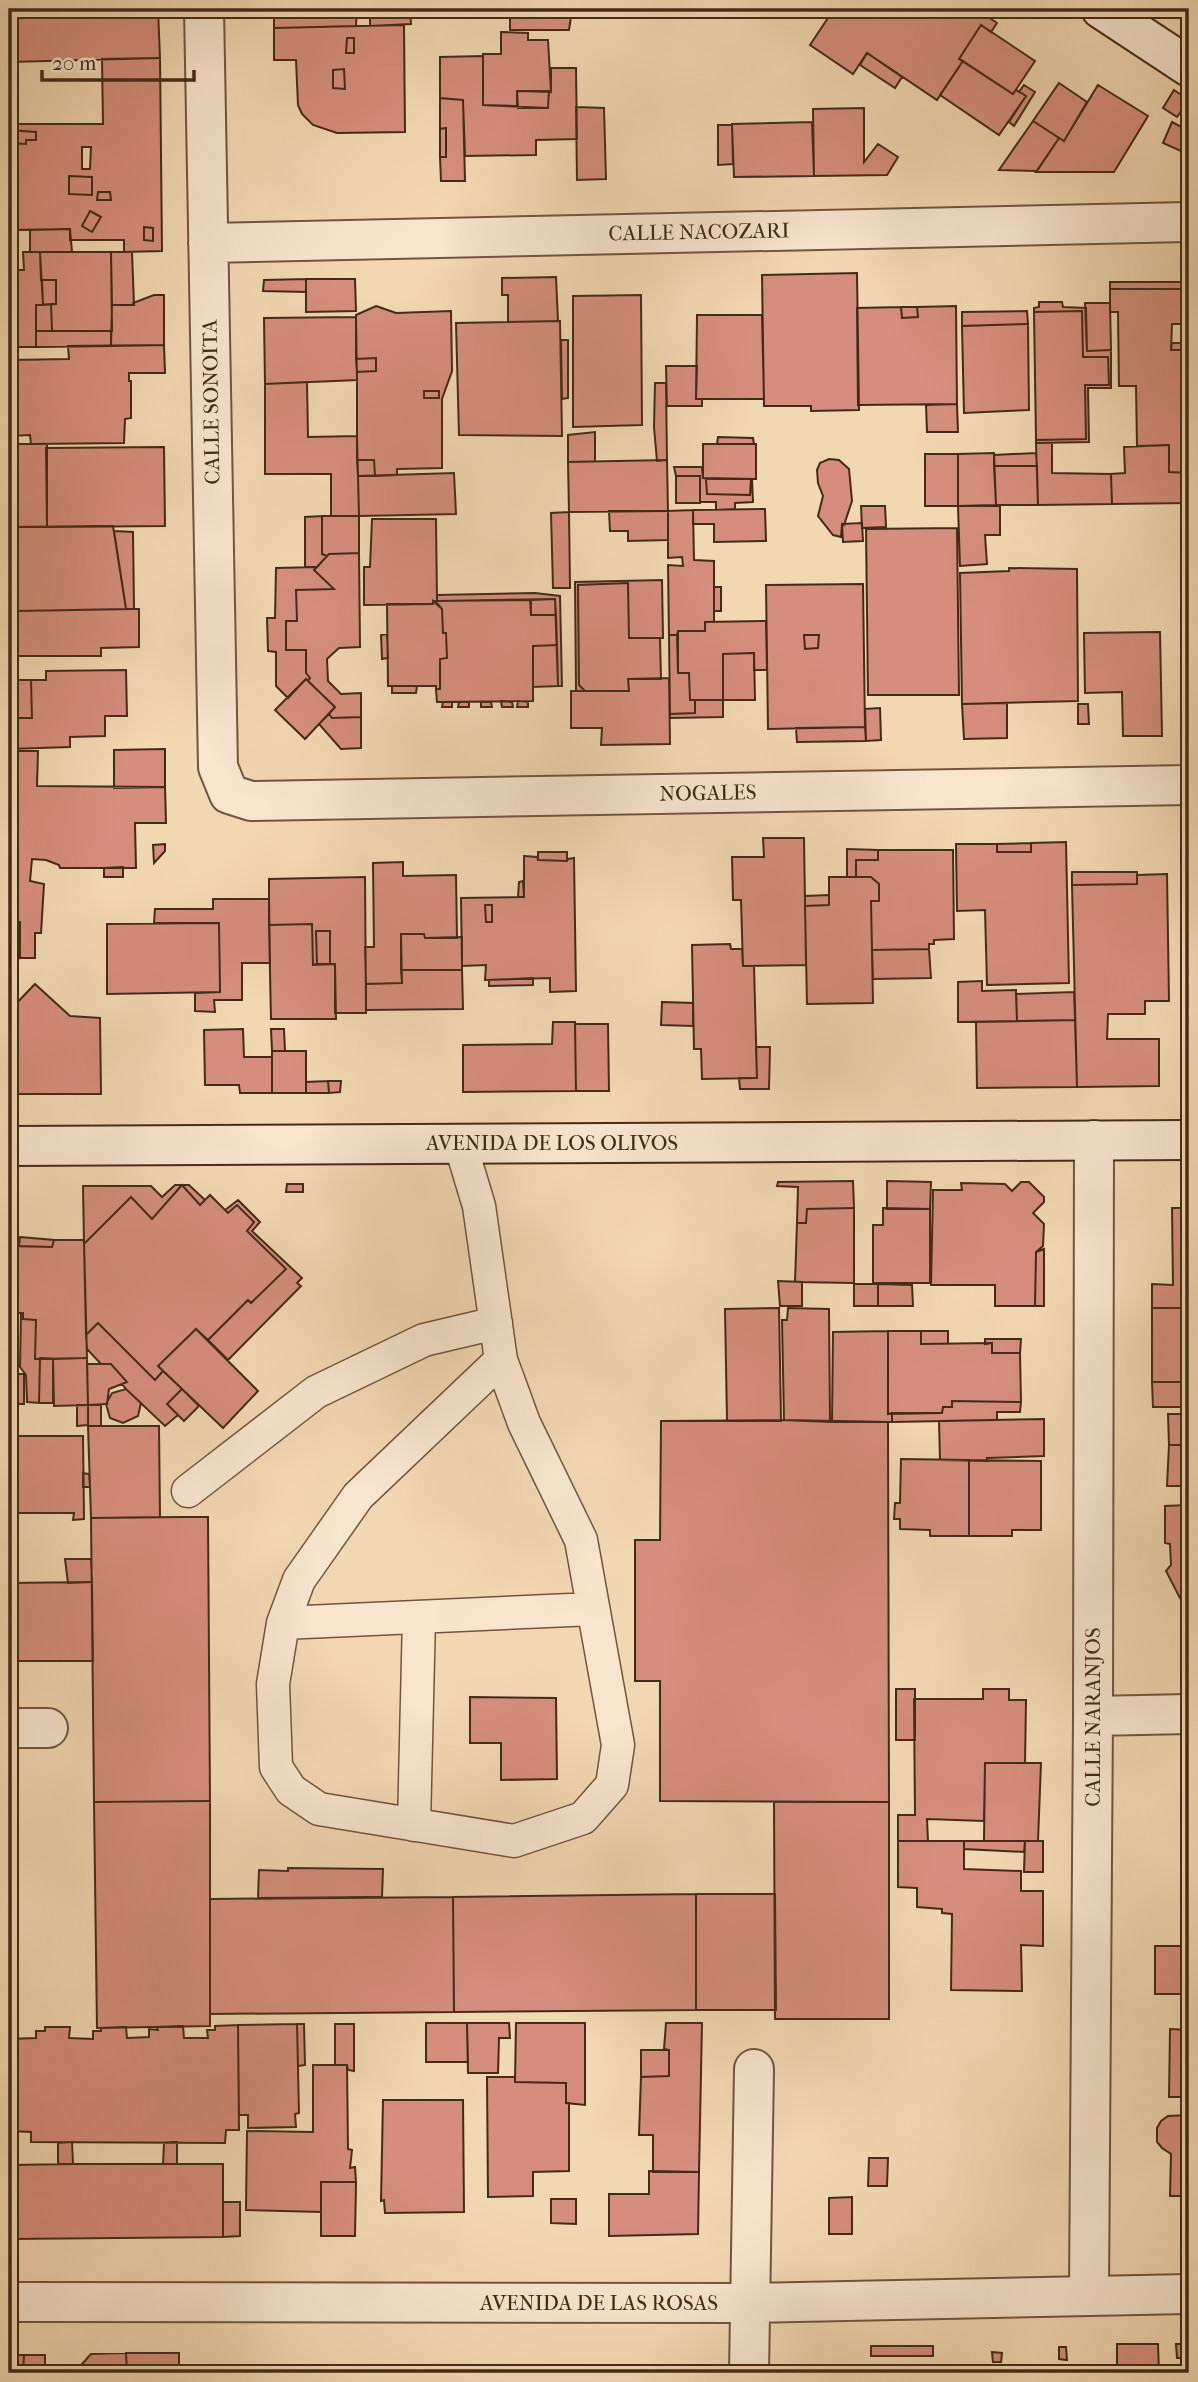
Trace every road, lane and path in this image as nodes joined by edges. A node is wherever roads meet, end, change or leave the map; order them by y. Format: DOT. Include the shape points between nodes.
graph roads {
  1 [pos="204,9"];
  2 [pos="1101,9"];
  3 [pos="1189,67"];
  4 [pos="1189,222"];
  5 [pos="208,243"];
  6 [pos="1189,785"];
  7 [pos="229,794"];
  8 [pos="1094,1140"];
  9 [pos="1189,1140"];
  10 [pos="460,1143"];
  11 [pos="9,1146"];
  12 [pos="496,1323"];
  13 [pos="501,1360"];
  14 [pos="188,1491"];
  15 [pos="593,1609"];
  16 [pos="419,1617"];
  17 [pos="283,1623"];
  18 [pos="1189,1714"];
  19 [pos="1093,1716"];
  20 [pos="9,1728"];
  21 [pos="48,1728"];
  22 [pos="414,1825"];
  23 [pos="754,2069"];
  24 [pos="1089,2294"];
  25 [pos="1189,2294"];
  26 [pos="9,2302"];
  27 [pos="749,2303"];
  28 [pos="749,2373"];
  1 -- 5 [label="street, CALLE SONOITA"];
  2 -- 3 [label="street"];
  4 -- 5 [label="street, CALLE NACOZARI"];
  5 -- 7 [label="street, CALLE SONOITA" via="218,768"];
  6 -- 7 [label="street, NOGALES" via="251,801"];
  8 -- 9 [label="street, AVENIDA DE LOS OLIVOS"];
  8 -- 10 [label="street, AVENIDA DE LOS OLIVOS"];
  8 -- 19 [label="street, CALLE NARANJOS"];
  10 -- 11 [label="street, AVENIDA DE LOS OLIVOS"];
  10 -- 12 [label="lane" via="480,1206"];
  12 -- 13 [label="lane"];
  12 -- 14 [label="lane" via="424,1340 316,1392"];
  13 -- 15 [label="lane" via="524,1423 581,1540"];
  13 -- 17 [label="lane" via="358,1496 299,1580"];
  15 -- 16 [label="lane"];
  15 -- 22 [label="lane" via="618,1745 612,1784 583,1818 514,1841"];
  16 -- 17 [label="lane"];
  16 -- 22 [label="lane"];
  17 -- 22 [label="lane" via="273,1684 276,1767 290,1790 319,1809"];
  18 -- 19 [label="street"];
  19 -- 24 [label="street, CALLE NARANJOS"];
  20 -- 21 [label="street"];
  23 -- 27 [label="street"];
  24 -- 25 [label="street, AVENIDA DE LAS ROSAS"];
  24 -- 27 [label="street, AVENIDA DE LAS ROSAS"];
  26 -- 27 [label="street, AVENIDA DE LAS ROSAS"];
  27 -- 28 [label="street"];
}
